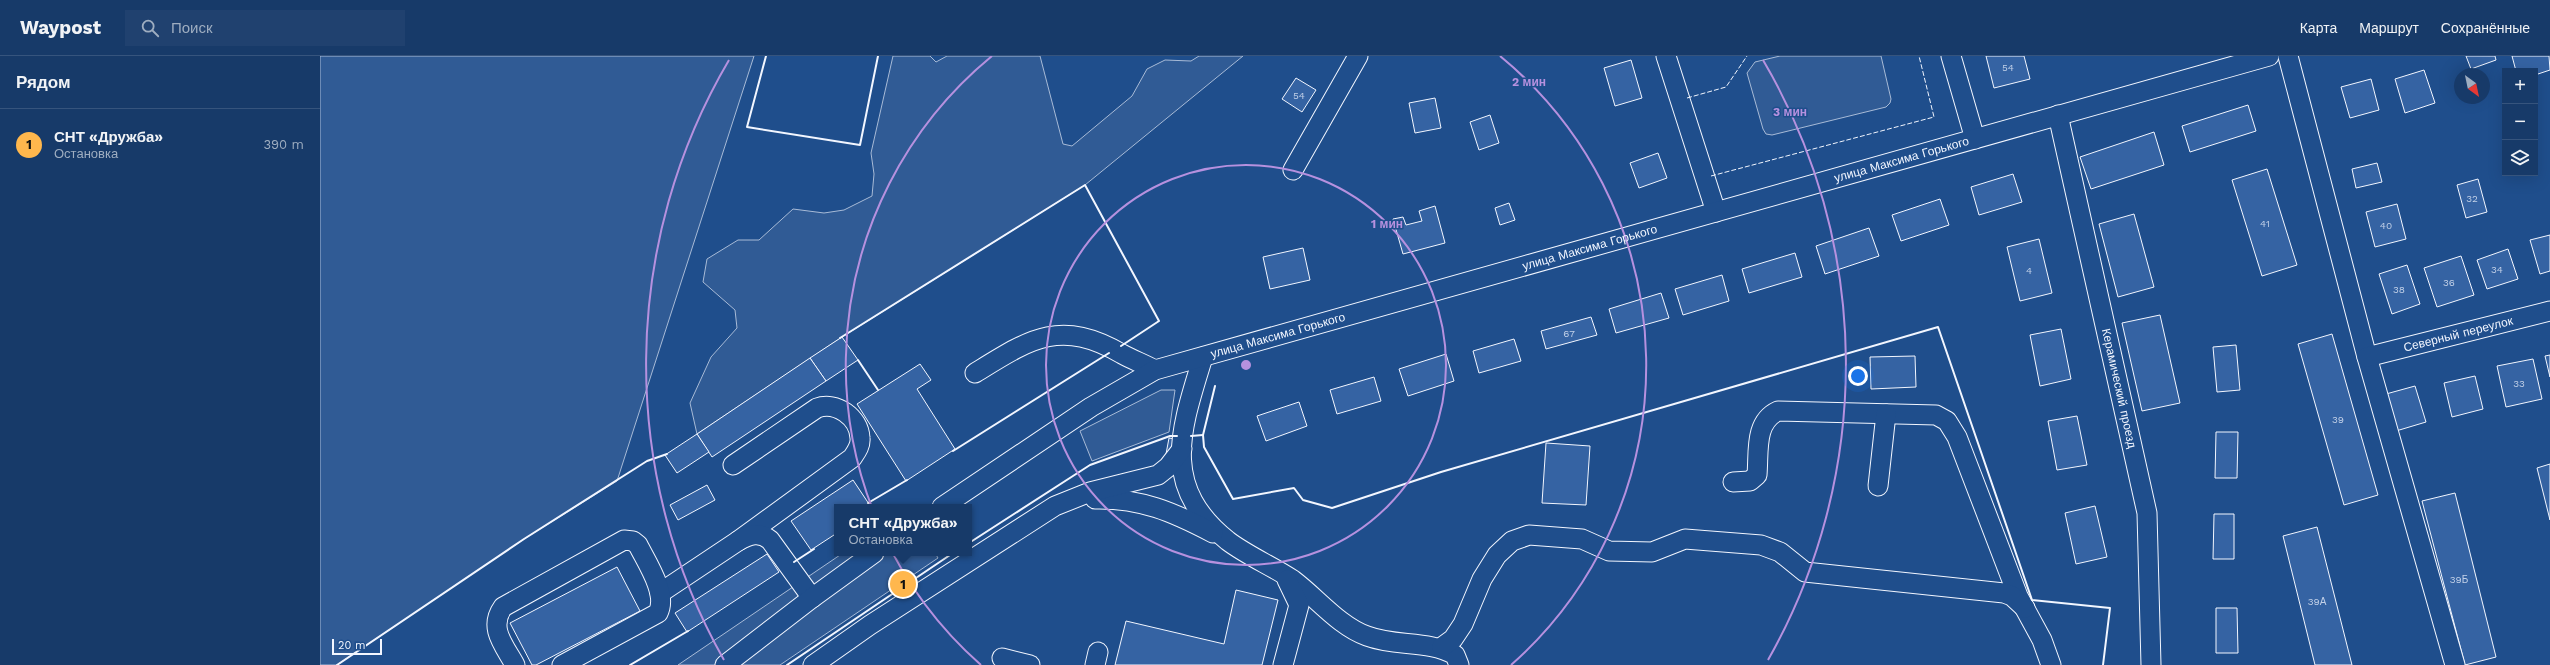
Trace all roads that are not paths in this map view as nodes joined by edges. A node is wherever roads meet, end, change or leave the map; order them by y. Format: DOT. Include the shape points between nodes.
graph roads {
  1 [pos="1358,56"];
  2 [pos="1666,56"];
  3 [pos="1951,56"];
  4 [pos="2269,56"];
  5 [pos="2288,56"];
  6 [pos="2058,115"];
  7 [pos="1975,139"];
  8 [pos="1293,170"];
  9 [pos="1716,212"];
  10 [pos="2550,311"];
  11 [pos="1203,357"];
  12 [pos="2367,357"];
  13 [pos="1155,370"];
  14 [pos="974,373"];
  15 [pos="1886,414"];
  16 [pos="1182,449"];
  17 [pos="733,465"];
  18 [pos="1733,482"];
  19 [pos="1878,486"];
  20 [pos="946,504"];
  21 [pos="1055,506"];
  22 [pos="738,541"];
  23 [pos="1228,541"];
  24 [pos="870,556"];
  25 [pos="1284,575"];
  26 [pos="660,593"];
  27 [pos="812,598"];
  28 [pos="2024,608"];
  29 [pos="1442,647"];
  30 [pos="1002,658"];
  31 [pos="515,665"];
  32 [pos="562,665"];
  33 [pos="725,665"];
  34 [pos="814,665"];
  35 [pos="1030,665"];
  36 [pos="1283,665"];
  37 [pos="1459,665"];
  38 [pos="2051,665"];
  39 [pos="2151,665"];
  40 [pos="2455,665"];
  1 -- 8 [label="street"];
  2 -- 9 [label="street"];
  3 -- 7 [label="street"];
  4 -- 6 [label="street, улица Максима Горького"];
  5 -- 12 [label="street"];
  6 -- 7 [label="street, улица Максима Горького"];
  6 -- 39 [label="street, Керамический проезд" via="2147,513"];
  7 -- 9 [label="street, улица Максима Горького"];
  9 -- 11 [label="street, улица Максима Горького"];
  10 -- 12 [label="street, Северный переулок"];
  11 -- 13 [label="street, улица Максима Горького"];
  11 -- 16 [label="street" via="1190,403"];
  12 -- 40 [label="street"];
  13 -- 14 [label="street" via="1088,338 1058,335 1042,336 1021,344"];
  13 -- 20 [label="street, улица Максима Горького" via="1091,407"];
  15 -- 18 [label="street" via="1778,411 1770,414 1763,423 1757,475 1750,481"];
  15 -- 19 [label="street"];
  15 -- 28 [label="street" via="1936,415 1947,421 1957,437"];
  16 -- 21 [label="street" via="1158,475 1090,492"];
  16 -- 23 [label="street" via="1181,472 1188,492 1207,521"];
  17 -- 22 [label="street" via="817,408 826,405 846,412 858,429 859,448 852,458"];
  21 -- 23 [label="street" via="1094,499 1116,498 1136,502 1159,507"];
  21 -- 34 [label="street" via="870,625"];
  22 -- 26 [label="street"];
  22 -- 27 [label="street" via="749,535 764,535"];
  23 -- 25 [label="street"];
  24 -- 27 [label="street"];
  25 -- 29 [label="street" via="1351,628 1368,636"];
  25 -- 36 [label="street" via="1299,605"];
  26 -- 31 [label="street" via="638,545 633,541 624,540 503,606 495,624"];
  26 -- 32 [label="street" via="661,607 652,618"];
  27 -- 33 [label="street"];
  28 -- 29 [label="street" via="2004,592 1805,572 1780,552 1761,545 1685,539 1652,552 1609,551 1582,539 1529,535 1512,541 1498,555 1482,579 1463,624 1453,639"];
  28 -- 38 [label="street" via="2042,640"];
  29 -- 37 [label="street" via="1456,654"];
  30 -- 35 [label="street"];
}
